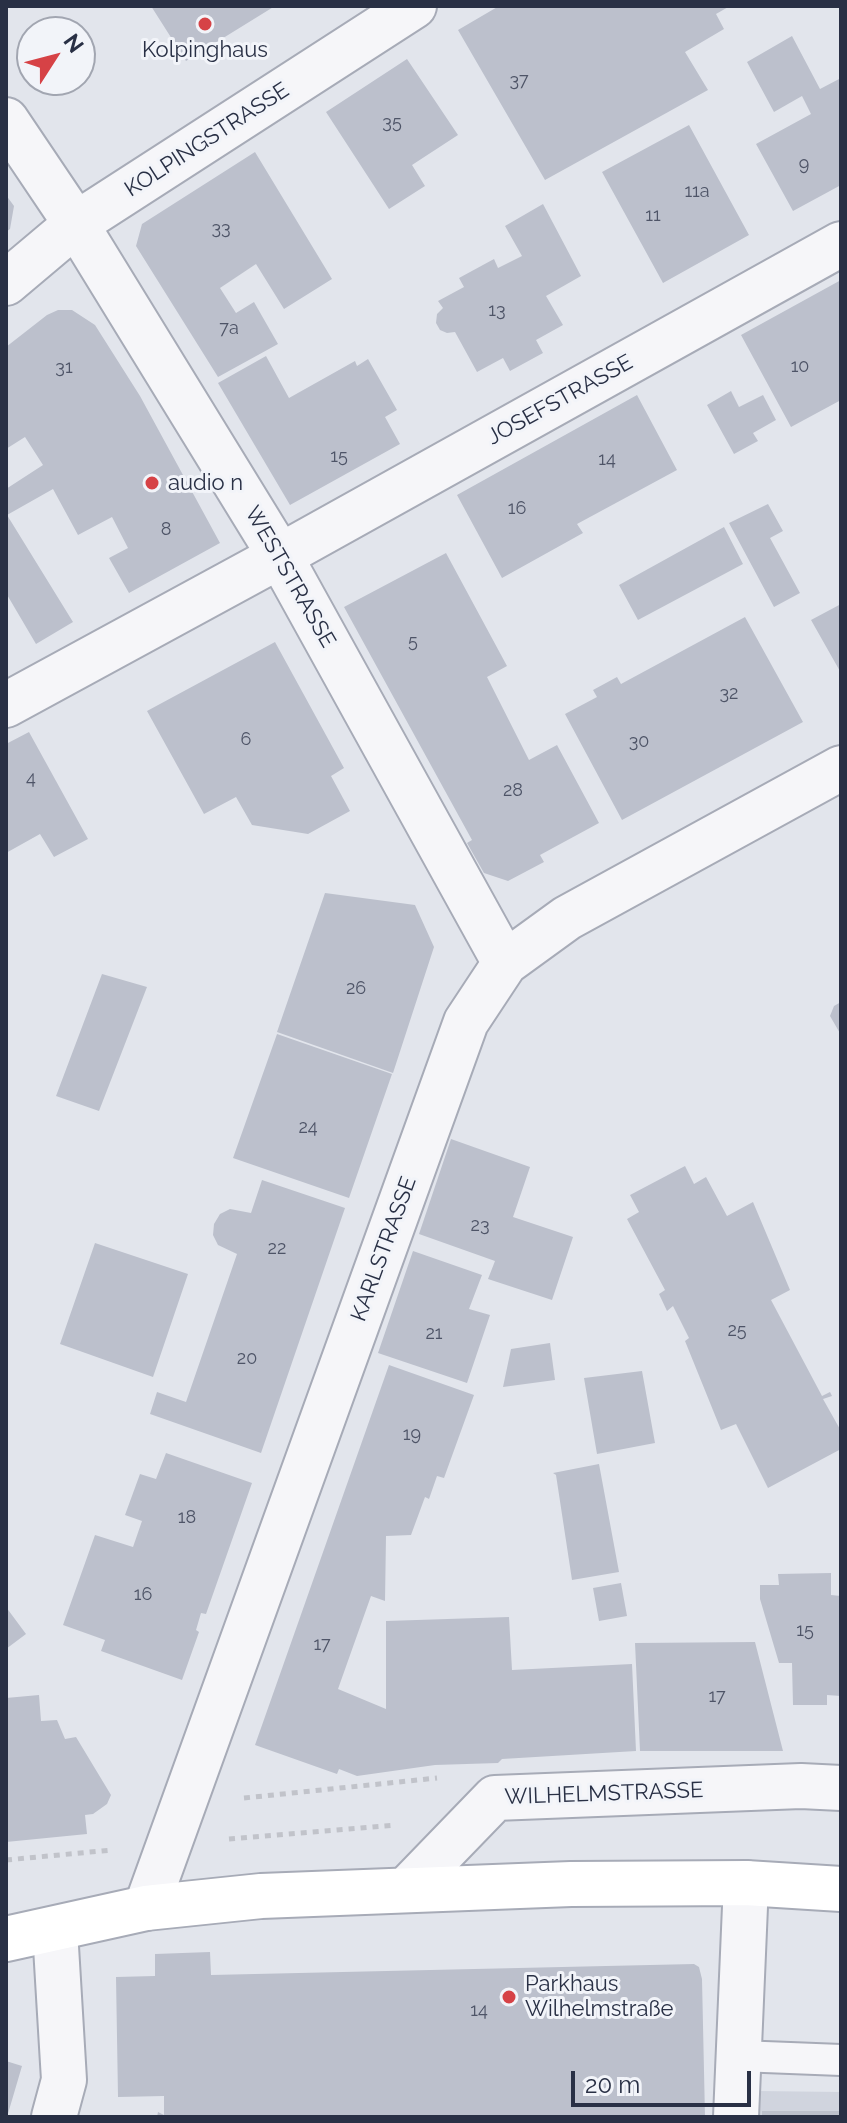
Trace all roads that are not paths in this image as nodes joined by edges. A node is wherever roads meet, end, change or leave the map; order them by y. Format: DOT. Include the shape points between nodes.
graph roads {
  1 [pos="414,6"];
  2 [pos="6,120"];
  3 [pos="76,224"];
  4 [pos="841,244"];
  5 [pos="6,283"];
  6 [pos="280,556"];
  7 [pos="6,705"];
  8 [pos="841,768"];
  9 [pos="505,963"];
  10 [pos="841,1788"];
  11 [pos="746,1883"];
  12 [pos="841,1889"];
  13 [pos="406,1890"];
  14 [pos="146,1908"];
  15 [pos="55,1930"];
  16 [pos="6,1939"];
  17 [pos="739,2056"];
  18 [pos="841,2060"];
  19 [pos="54,2117"];
  20 [pos="736,2117"];
  1 -- 3 [label="street, KOLPINGSTRASSE"];
  2 -- 3 [label="street, WESTSTRASSE"];
  3 -- 5 [label="street, KOLPINGSTRASSE"];
  3 -- 6 [label="street, WESTSTRASSE"];
  4 -- 6 [label="street, JOSEFSTRASSE"];
  6 -- 7 [label="street, JOSEFSTRASSE"];
  6 -- 9 [label="street, WESTSTRASSE"];
  8 -- 9 [label="street, KARLSTRASSE" via="567,918"];
  9 -- 14 [label="street, KARLSTRASSE" via="466,1022"];
  10 -- 13 [label="street, WILHELMSTRASSE" via="495,1798"];
  11 -- 12 [label="main road"];
  11 -- 13 [label="main road"];
  11 -- 17 [label="street"];
  13 -- 14 [label="main road" via="261,1896"];
  14 -- 15 [label="main road"];
  15 -- 16 [label="main road"];
  15 -- 19 [label="street" via="64,2080"];
  17 -- 18 [label="lane"];
  17 -- 20 [label="street"];
}
